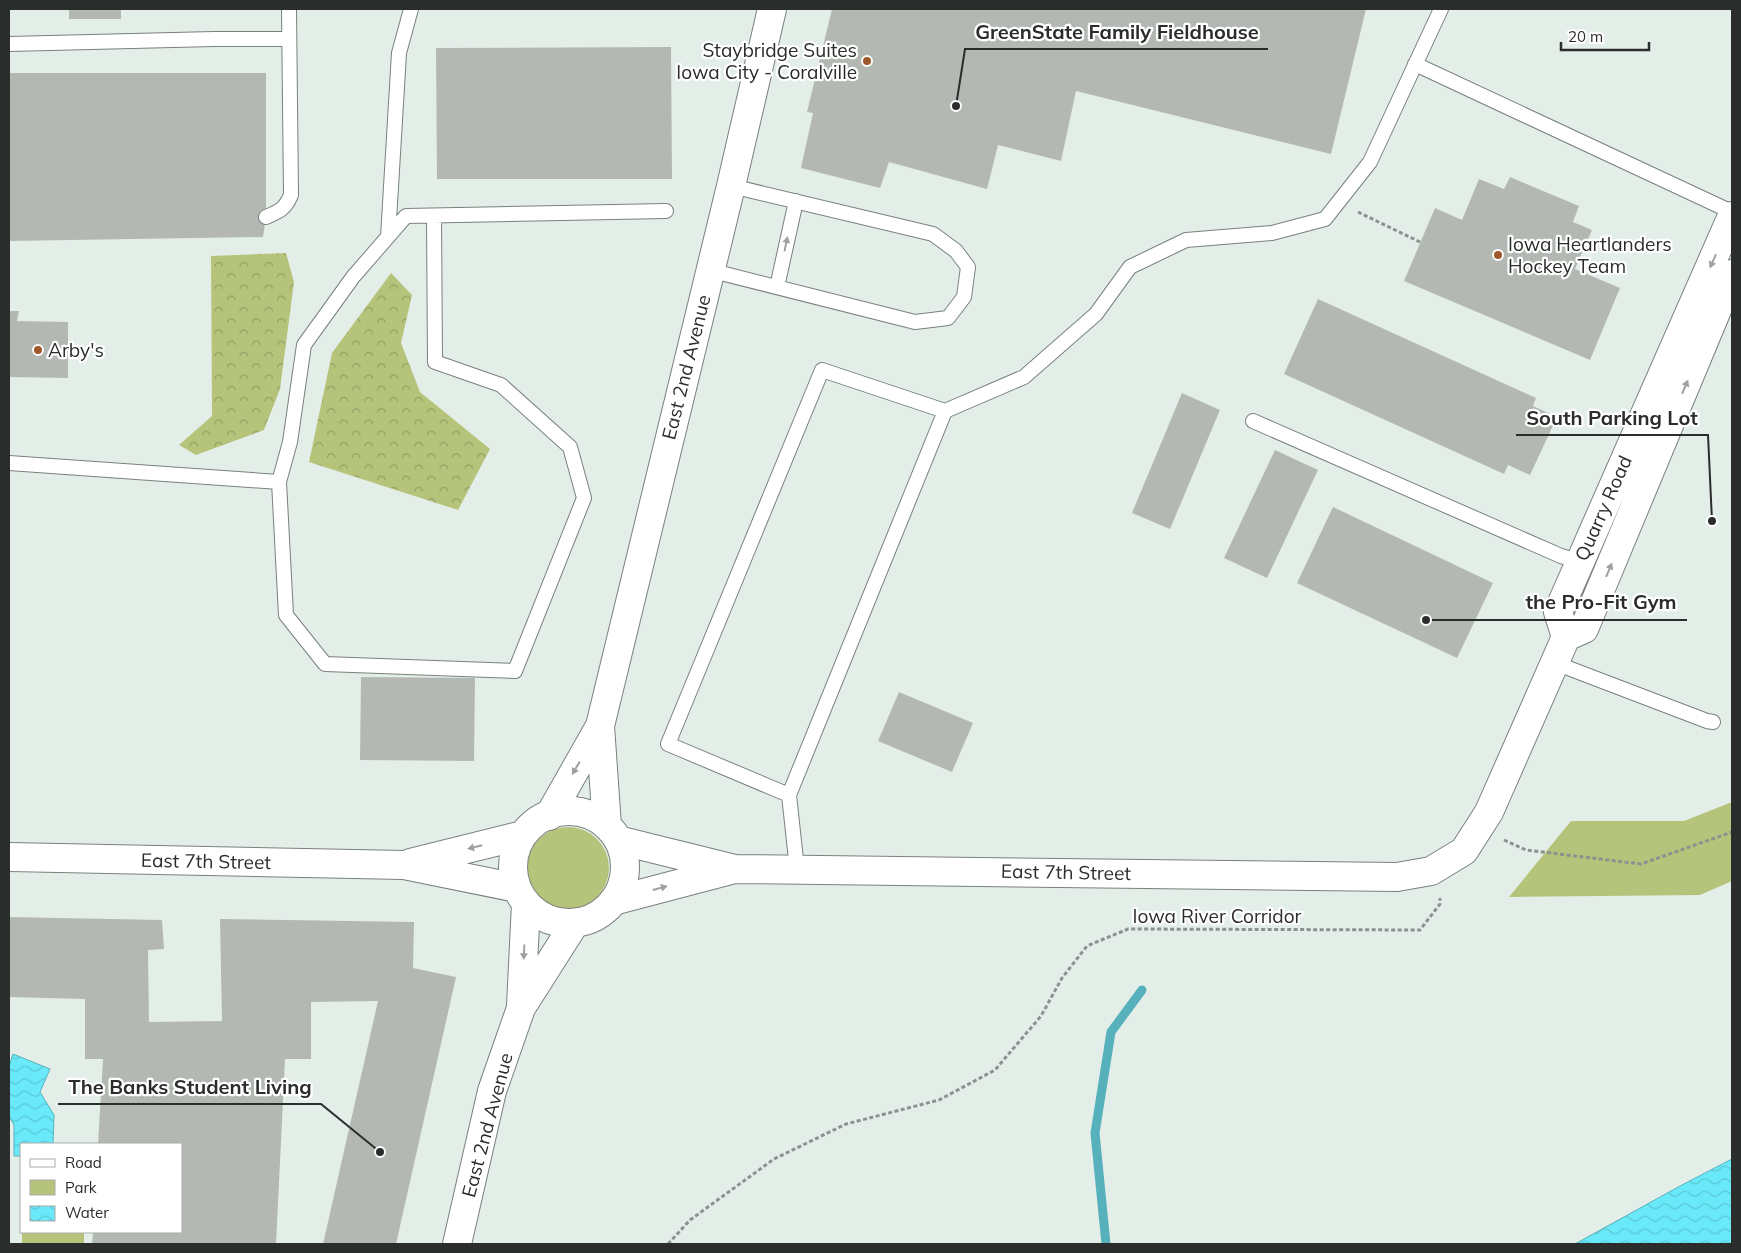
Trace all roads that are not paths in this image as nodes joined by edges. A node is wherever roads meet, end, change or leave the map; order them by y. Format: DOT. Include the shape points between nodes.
graph roads {
  1 [pos="289,9"];
  2 [pos="411,9"];
  3 [pos="772,9"];
  4 [pos="1441,9"];
  5 [pos="289,39"];
  6 [pos="9,44"];
  7 [pos="1415,64"];
  8 [pos="731,186"];
  9 [pos="796,201"];
  10 [pos="666,211"];
  11 [pos="1732,212"];
  12 [pos="266,216"];
  13 [pos="434,216"];
  14 [pos="1732,216"];
  15 [pos="388,237"];
  16 [pos="709,270"];
  17 [pos="1732,274"];
  18 [pos="777,287"];
  19 [pos="945,412"];
  20 [pos="1254,421"];
  21 [pos="9,463"];
  22 [pos="279,482"];
  23 [pos="1580,562"];
  24 [pos="1566,637"];
  25 [pos="1555,663"];
  26 [pos="1713,722"];
  27 [pos="600,726"];
  28 [pos="789,795"];
  29 [pos="548,816"];
  30 [pos="612,833"];
  31 [pos="523,836"];
  32 [pos="9,857"];
  33 [pos="404,865"];
  34 [pos="735,869"];
  35 [pos="797,869"];
  36 [pos="521,896"];
  37 [pos="613,901"];
  38 [pos="575,923"];
  39 [pos="521,1008"];
  40 [pos="457,1244"];
  1 -- 5 [label="lane"];
  2 -- 15 [label="lane" via="399,53"];
  3 -- 8 [label="street, East 2nd Avenue"];
  4 -- 7 [label="lane"];
  5 -- 6 [label="lane"];
  5 -- 12 [label="lane" via="291,195 286,206"];
  7 -- 11 [label="lane"];
  7 -- 19 [label="lane" via="1370,162 1325,219 1272,232 1186,240 1130,267 1096,314 1024,377"];
  8 -- 9 [label="lane"];
  8 -- 16 [label="street, East 2nd Avenue"];
  18 -- 9 [label="lane, one-way"];
  9 -- 18 [label="lane" via="933,234 956,251 968,267 964,297 948,318 915,322"];
  10 -- 13 [label="lane"];
  13 -- 15 [label="lane" via="406,216"];
  13 -- 22 [label="lane" via="435,362 501,385 570,447 584,498 515,671 325,664 286,615"];
  14 -- 23 [label="street, Quarry Road, one-way"];
  15 -- 22 [label="lane" via="353,277 304,345 290,442"];
  16 -- 18 [label="lane"];
  16 -- 27 [label="street, East 2nd Avenue"];
  24 -- 17 [label="street, Quarry Road, one-way" via="1584,629"];
  19 -- 28 [label="lane"];
  19 -- 28 [label="lane" via="822,370 672,734 668,744"];
  20 -- 23 [label="lane"];
  21 -- 22 [label="lane"];
  23 -- 24 [label="street, Quarry Road" via="1558,612"];
  24 -- 25 [label="street"];
  25 -- 26 [label="lane"];
  25 -- 35 [label="street, East 7th Street" via="1489,812 1464,851 1431,871 1397,877"];
  27 -- 29 [label="street, East 2nd Avenue, one-way"];
  27 -- 30 [label="street, East 2nd Avenue"];
  28 -- 35 [label="lane"];
  29 -- 30 [label="street" via="574,811 592,816"];
  29 -- 31 [label="street" via="540,819"];
  30 -- 34 [label="street, East 7th Street"];
  30 -- 37 [label="street" via="624,857 624,876"];
  31 -- 33 [label="street, East 7th Street, one-way"];
  31 -- 36 [label="street" via="513,860 513,877"];
  32 -- 33 [label="street, East 7th Street"];
  33 -- 36 [label="street, East 7th Street"];
  34 -- 35 [label="street, East 7th Street"];
  37 -- 34 [label="street, East 7th Street, one-way"];
  36 -- 38 [label="street" via="528,907 542,917"];
  36 -- 39 [label="street, East 2nd Avenue, one-way"];
  37 -- 38 [label="street" via="593,918"];
  38 -- 39 [label="street, East 2nd Avenue"];
  39 -- 40 [label="street, East 2nd Avenue" via="492,1091"];
}
